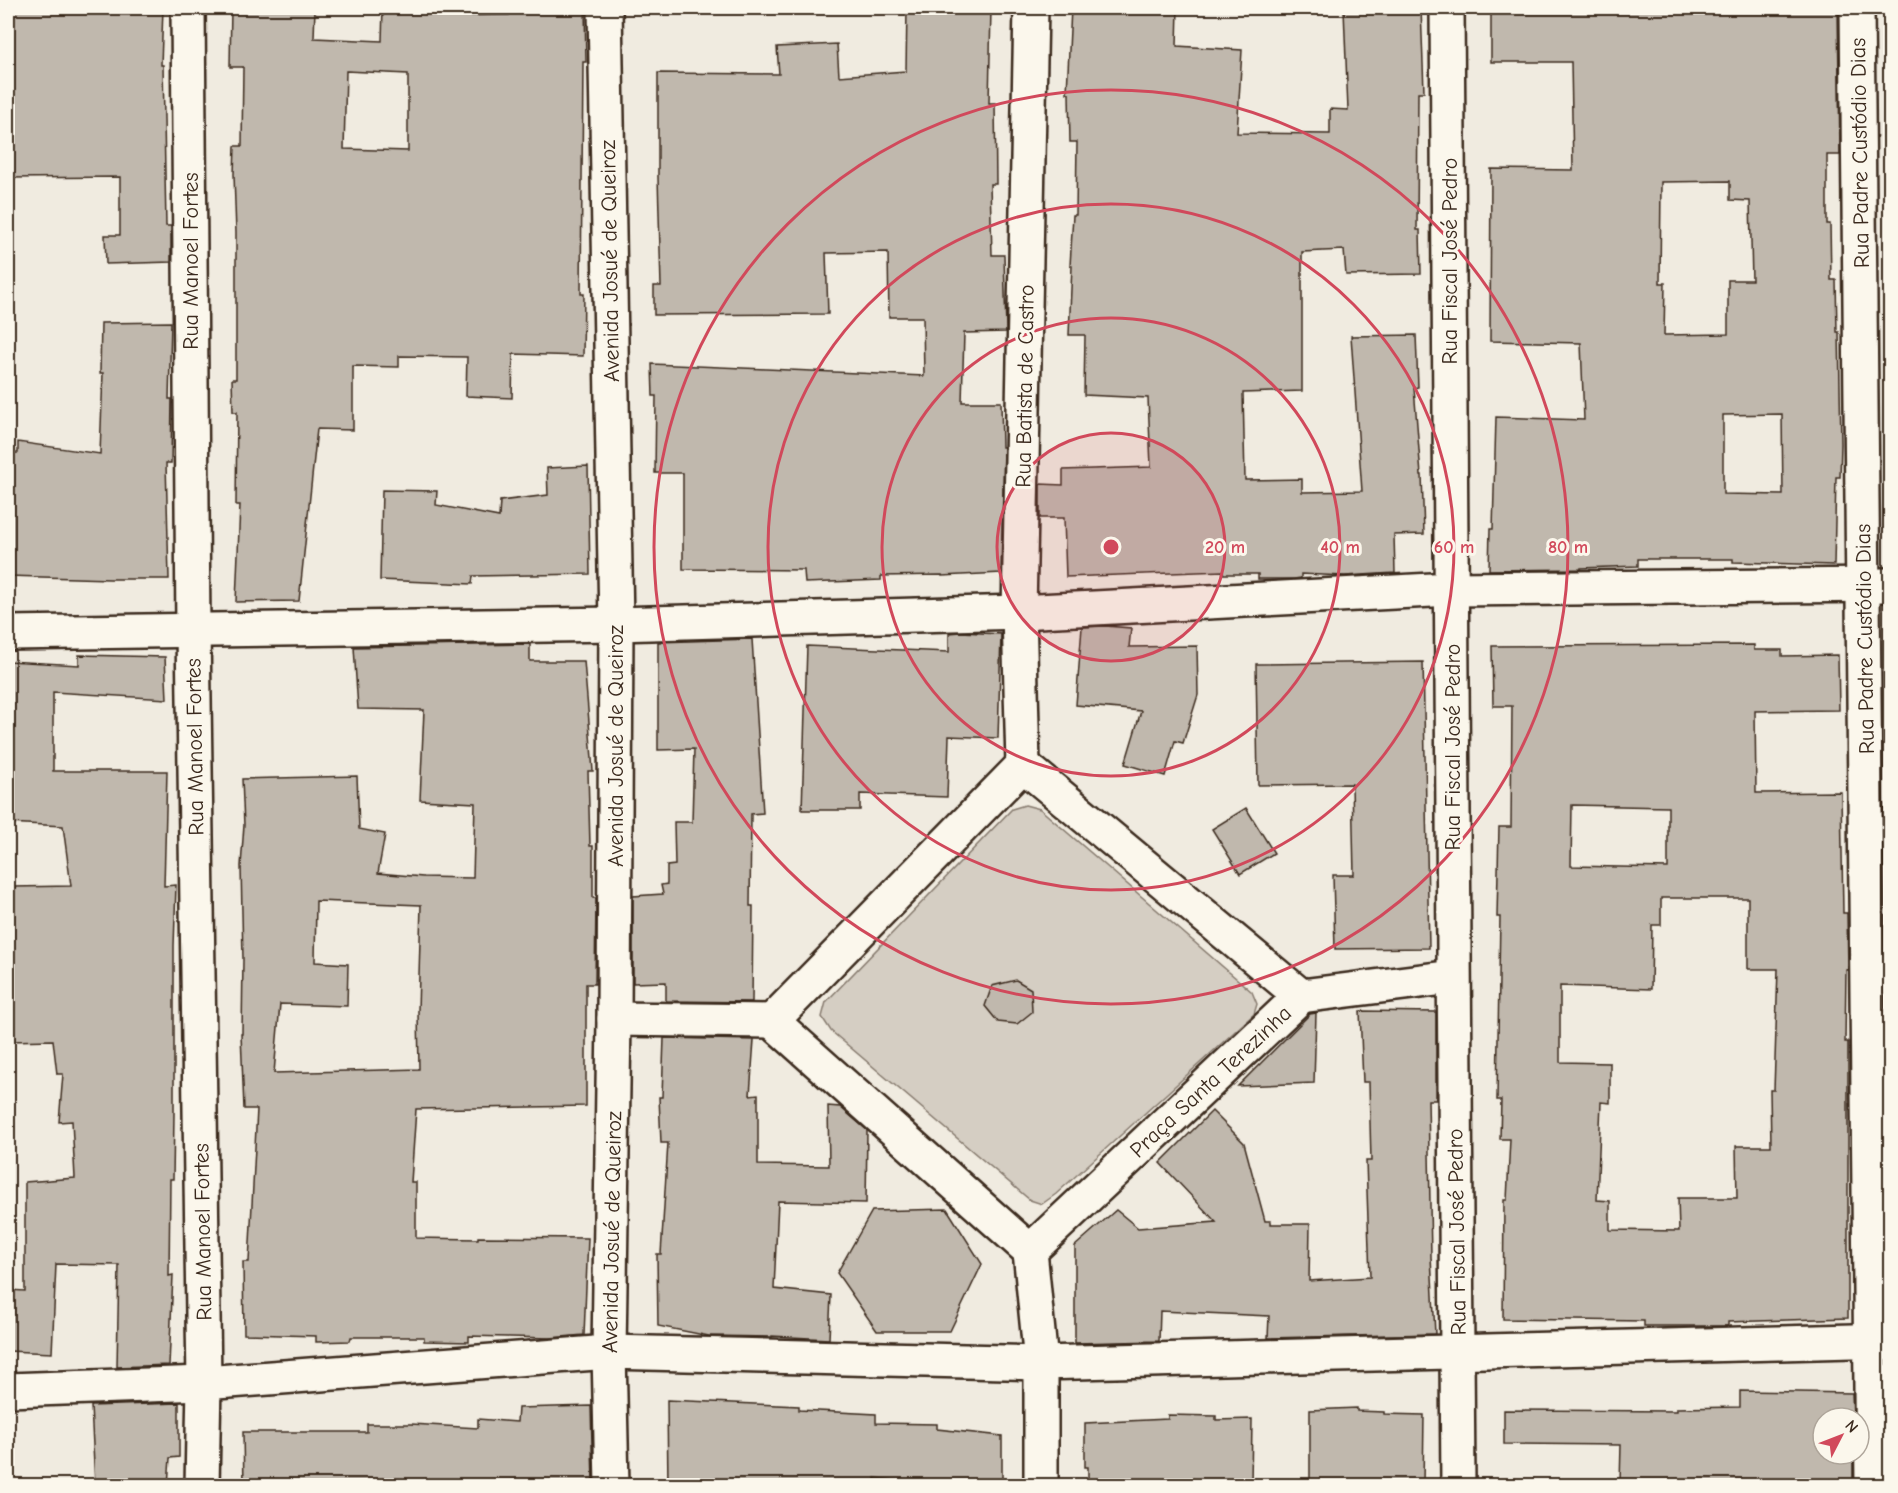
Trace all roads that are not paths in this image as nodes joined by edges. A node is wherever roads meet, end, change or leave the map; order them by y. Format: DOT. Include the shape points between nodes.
graph roads {
  1 [pos="188,8"];
  2 [pos="605,8"];
  3 [pos="1031,8"];
  4 [pos="1447,8"];
  5 [pos="1857,8"];
  6 [pos="1877,586"];
  7 [pos="1451,589"];
  8 [pos="1019,612"];
  9 [pos="616,624"];
  10 [pos="193,631"];
  11 [pos="8,633"];
  12 [pos="1023,765"];
  13 [pos="1453,976"];
  14 [pos="1301,996"];
  15 [pos="614,1019"];
  16 [pos="772,1022"];
  17 [pos="1030,1251"];
  18 [pos="1881,1340"];
  19 [pos="609,1352"];
  20 [pos="1457,1352"];
  21 [pos="1041,1363"];
  22 [pos="204,1383"];
  23 [pos="8,1390"];
  24 [pos="202,1485"];
  25 [pos="612,1485"];
  26 [pos="1041,1485"];
  27 [pos="1458,1485"];
  28 [pos="1872,1485"];
  1 -- 10 [label="street, Rua Manoel Fortes"];
  2 -- 9 [label="street, Avenida Josué de Queiroz"];
  3 -- 8 [label="street, Rua Batista de Castro"];
  4 -- 7 [label="street, Rua Fiscal José Pedro"];
  5 -- 6 [label="street, Rua Padre Custódio Dias"];
  6 -- 7 [label="street"];
  6 -- 18 [label="street, Rua Padre Custódio Dias"];
  7 -- 8 [label="street"];
  7 -- 13 [label="street, Rua Fiscal José Pedro"];
  8 -- 9 [label="street"];
  8 -- 12 [label="street, Rua Batista de Castro"];
  9 -- 10 [label="street"];
  9 -- 15 [label="street, Avenida Josué de Queiroz"];
  10 -- 11 [label="street"];
  10 -- 22 [label="street, Rua Manoel Fortes"];
  12 -- 14 [label="street, Praça Santa Terezinha"];
  12 -- 16 [label="street"];
  13 -- 14 [label="street"];
  13 -- 20 [label="street, Rua Fiscal José Pedro"];
  14 -- 17 [label="street, Praça Santa Terezinha"];
  15 -- 16 [label="street"];
  15 -- 19 [label="street, Avenida Josué de Queiroz"];
  16 -- 17 [label="street"];
  17 -- 21 [label="street"];
  18 -- 20 [label="street"];
  18 -- 28 [label="street, Rua Padre Custódio Dias"];
  19 -- 21 [label="street"];
  19 -- 22 [label="street"];
  19 -- 25 [label="street, Avenida Josué de Queiroz"];
  20 -- 21 [label="street"];
  20 -- 27 [label="street, Rua Fiscal José Pedro"];
  21 -- 26 [label="street"];
  22 -- 23 [label="street"];
  22 -- 24 [label="street, Rua Manoel Fortes"];
}
